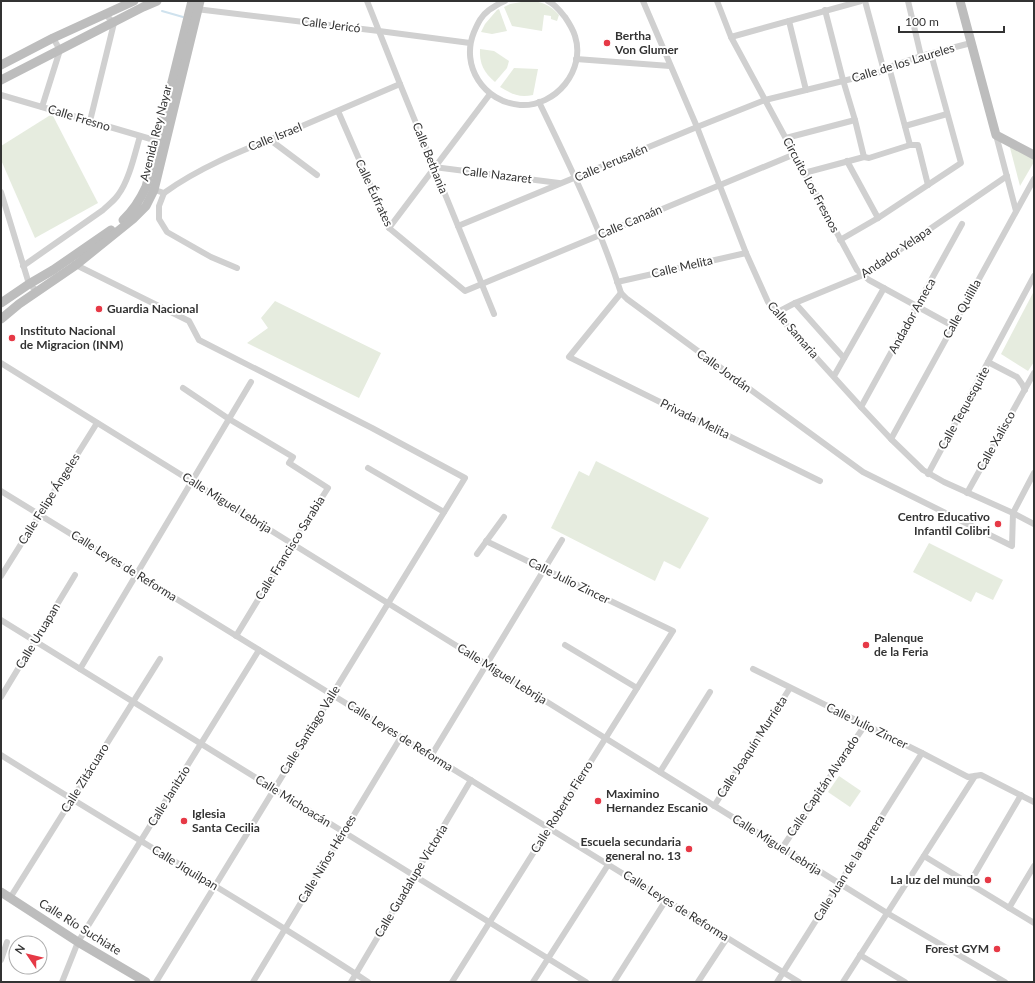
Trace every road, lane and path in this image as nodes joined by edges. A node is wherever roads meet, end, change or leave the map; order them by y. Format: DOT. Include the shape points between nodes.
graph roads {
  1 [pos="134,1"];
  2 [pos="157,1"];
  3 [pos="367,1"];
  4 [pos="548,1"];
  5 [pos="560,1"];
  6 [pos="644,1"];
  7 [pos="717,1"];
  8 [pos="861,1"];
  9 [pos="865,1"];
  10 [pos="908,1"];
  11 [pos="960,1"];
  12 [pos="501,2"];
  13 [pos="195,5"];
  14 [pos="556,6"];
  15 [pos="825,10"];
  16 [pos="105,14"];
  17 [pos="789,21"];
  18 [pos="114,23"];
  19 [pos="379,31"];
  20 [pos="731,37"];
  21 [pos="53,38"];
  22 [pos="470,43"];
  23 [pos="971,43"];
  24 [pos="60,50"];
  25 [pos="930,54"];
  26 [pos="922,56"];
  27 [pos="576,59"];
  28 [pos="1,65"];
  29 [pos="670,66"];
  30 [pos="887,69"];
  31 [pos="1,80"];
  32 [pos="843,80"];
  33 [pos="400,84"];
  34 [pos="806,90"];
  35 [pos="490,94"];
  36 [pos="1,95"];
  37 [pos="765,100"];
  38 [pos="539,102"];
  39 [pos="42,107"];
  40 [pos="338,111"];
  41 [pos="947,114"];
  42 [pos="855,120"];
  43 [pos="90,121"];
  44 [pos="905,126"];
  45 [pos="696,127"];
  46 [pos="996,134"];
  47 [pos="140,136"];
  48 [pos="786,138"];
  49 [pos="269,140"];
  50 [pos="161,142"];
  51 [pos="910,145"];
  52 [pos="795,154"];
  53 [pos="1034,155"];
  54 [pos="866,158"];
  55 [pos="847,161"];
  56 [pos="434,168"];
  57 [pos="804,173"];
  58 [pos="317,175"];
  59 [pos="1007,176"];
  60 [pos="575,178"];
  61 [pos="1034,179"];
  62 [pos="561,183"];
  63 [pos="928,185"];
  64 [pos="719,186"];
  65 [pos="150,188"];
  66 [pos="1,192"];
  67 [pos="164,193"];
  68 [pos="1016,211"];
  69 [pos="878,218"];
  70 [pos="962,224"];
  71 [pos="458,226"];
  72 [pos="389,228"];
  73 [pos="600,235"];
  74 [pos="840,240"];
  75 [pos="746,253"];
  76 [pos="67,261"];
  77 [pos="76,265"];
  78 [pos="23,266"];
  79 [pos="237,268"];
  80 [pos="863,275"];
  81 [pos="1034,276"];
  82 [pos="617,282"];
  83 [pos="29,284"];
  84 [pos="482,284"];
  85 [pos="884,288"];
  86 [pos="465,291"];
  87 [pos="38,292"];
  88 [pos="621,293"];
  89 [pos="1,303"];
  90 [pos="795,303"];
  91 [pos="917,306"];
  92 [pos="776,313"];
  93 [pos="494,314"];
  94 [pos="1,319"];
  95 [pos="953,326"];
  96 [pos="844,358"];
  97 [pos="988,362"];
  98 [pos="1,363"];
  99 [pos="1034,374"];
  100 [pos="834,376"];
  101 [pos="251,382"];
  102 [pos="183,388"];
  103 [pos="1025,390"];
  104 [pos="861,407"];
  105 [pos="229,419"];
  106 [pos="97,423"];
  107 [pos="891,439"];
  108 [pos="368,468"];
  109 [pos="1034,473"];
  110 [pos="928,474"];
  111 [pos="820,481"];
  112 [pos="192,482"];
  113 [pos="1,491"];
  114 [pos="968,493"];
  115 [pos="444,512"];
  116 [pos="1013,512"];
  117 [pos="40,514"];
  118 [pos="504,517"];
  119 [pos="1034,524"];
  120 [pos="562,540"];
  121 [pos="486,541"];
  122 [pos="292,544"];
  123 [pos="478,554"];
  124 [pos="544,570"];
  125 [pos="136,574"];
  126 [pos="76,575"];
  127 [pos="1,576"];
  128 [pos="388,604"];
  129 [pos="1,620"];
  130 [pos="673,631"];
  131 [pos="236,636"];
  132 [pos="35,641"];
  133 [pos="565,645"];
  134 [pos="259,650"];
  135 [pos="160,659"];
  136 [pos="487,665"];
  137 [pos="80,669"];
  138 [pos="753,669"];
  139 [pos="637,688"];
  140 [pos="790,688"];
  141 [pos="710,692"];
  142 [pos="332,695"];
  143 [pos="1,697"];
  144 [pos="133,702"];
  145 [pos="864,725"];
  146 [pos="401,737"];
  147 [pos="605,738"];
  148 [pos="201,744"];
  149 [pos="922,753"];
  150 [pos="1,755"];
  151 [pos="431,756"];
  152 [pos="660,772"];
  153 [pos="978,776"];
  154 [pos="470,780"];
  155 [pos="274,789"];
  156 [pos="1021,795"];
  157 [pos="72,799"];
  158 [pos="1034,802"];
  159 [pos="714,806"];
  160 [pos="549,828"];
  161 [pos="343,832"];
  162 [pos="141,841"];
  163 [pos="782,848"];
  164 [pos="924,856"];
  165 [pos="608,865"];
  166 [pos="1034,866"];
  167 [pos="414,876"];
  168 [pos="839,884"];
  169 [pos="969,884"];
  170 [pos="215,886"];
  171 [pos="1,892"];
  172 [pos="10,898"];
  173 [pos="666,900"];
  174 [pos="1009,908"];
  175 [pos="887,913"];
  176 [pos="490,922"];
  177 [pos="1034,923"];
  178 [pos="285,929"];
  179 [pos="727,938"];
  180 [pos="7,942"];
  181 [pos="78,942"];
  182 [pos="860,955"];
  183 [pos="548,959"];
  184 [pos="1,960"];
  185 [pos="783,972"];
  186 [pos="356,974"];
  187 [pos="894,979"];
  188 [pos="62,982"];
  189 [pos="146,982"];
  190 [pos="156,982"];
  191 [pos="253,982"];
  192 [pos="351,982"];
  193 [pos="368,982"];
  194 [pos="452,982"];
  195 [pos="533,982"];
  196 [pos="586,982"];
  197 [pos="614,982"];
  198 [pos="698,982"];
  199 [pos="777,982"];
  200 [pos="799,982"];
  201 [pos="843,982"];
  202 [pos="905,982"];
  203 [pos="1005,982"];
  1 -- 16 [label="main road"];
  2 -- 18 [label="main road"];
  3 -- 19 [label="street, Calle Bethania"];
  4 -- 14 [label="street"];
  5 -- 14 [label="street"];
  6 -- 29 [label="street, Calle Samaria"];
  7 -- 20 [label="street, Circuito Los Fresnos"];
  8 -- 15 [label="street"];
  9 -- 30 [label="street"];
  10 -- 26 [label="street"];
  11 -- 23 [label="main road"];
  12 -- 22 [label="street" via="484,14"];
  13 -- 19 [label="street, Calle Jericó"];
  13 -- 50 [label="main road, Avenida Rey Nayar"];
  14 -- 27 [label="street" via="572,26 576,37"];
  15 -- 17 [label="street"];
  15 -- 32 [label="street"];
  16 -- 18 [label="street"];
  16 -- 21 [label="main road"];
  17 -- 20 [label="street"];
  17 -- 34 [label="street"];
  18 -- 24 [label="main road"];
  18 -- 43 [label="street"];
  19 -- 22 [label="street, Calle Jericó"];
  19 -- 33 [label="street, Calle Bethania"];
  20 -- 37 [label="street, Circuito Los Fresnos"];
  21 -- 24 [label="street"];
  21 -- 28 [label="main road"];
  22 -- 35 [label="street" via="470,58 475,75"];
  23 -- 25 [label="street, Calle de los Laureles"];
  23 -- 46 [label="main road"];
  24 -- 31 [label="main road"];
  24 -- 39 [label="street"];
  25 -- 26 [label="street, Calle de los Laureles"];
  25 -- 41 [label="street"];
  26 -- 30 [label="street, Calle de los Laureles"];
  27 -- 29 [label="street"];
  27 -- 38 [label="street" via="569,80 560,90"];
  29 -- 45 [label="street, Calle Samaria"];
  30 -- 32 [label="street, Calle de los Laureles"];
  30 -- 44 [label="street"];
  32 -- 34 [label="street, Calle de los Laureles"];
  32 -- 42 [label="street"];
  33 -- 40 [label="street, Calle Israel"];
  33 -- 56 [label="street, Calle Bethania"];
  34 -- 37 [label="street, Calle de los Laureles"];
  35 -- 38 [label="street" via="520,105"];
  35 -- 56 [label="street"];
  36 -- 39 [label="street, Calle Fresno"];
  37 -- 45 [label="street, Calle Jerusalén"];
  37 -- 48 [label="street, Circuito Los Fresnos"];
  38 -- 60 [label="street"];
  39 -- 43 [label="street, Calle Fresno"];
  40 -- 49 [label="street, Calle Israel"];
  40 -- 72 [label="street, Calle Éufrates"];
  41 -- 44 [label="street"];
  41 -- 63 [label="street" via="961,163"];
  42 -- 48 [label="street"];
  42 -- 54 [label="street"];
  43 -- 47 [label="street, Calle Fresno"];
  44 -- 51 [label="street"];
  45 -- 60 [label="street, Calle Jerusalén"];
  45 -- 64 [label="street, Calle Samaria"];
  46 -- 53 [label="main road"];
  46 -- 59 [label="street"];
  47 -- 50 [label="street, Calle Fresno"];
  47 -- 78 [label="street, Avenida Rey Nayar" via="123,188 112,202"];
  48 -- 52 [label="street, Circuito Los Fresnos"];
  49 -- 58 [label="street"];
  49 -- 67 [label="street, Calle Israel" via="226,157"];
  50 -- 65 [label="main road, Avenida Rey Nayar"];
  51 -- 54 [label="street"];
  51 -- 63 [label="street" via="918,145"];
  52 -- 57 [label="street, Circuito Los Fresnos"];
  52 -- 64 [label="street, Calle Canaán"];
  54 -- 55 [label="street"];
  55 -- 57 [label="street"];
  55 -- 69 [label="street"];
  56 -- 62 [label="street, Calle Nazaret"];
  56 -- 71 [label="street, Calle Bethania"];
  56 -- 72 [label="street"];
  57 -- 74 [label="street, Circuito Los Fresnos"];
  59 -- 68 [label="street"];
  59 -- 80 [label="street, Andador Yelapa"];
  60 -- 62 [label="street, Calle Jerusalén"];
  60 -- 73 [label="street"];
  61 -- 68 [label="street, Calle Quililla"];
  62 -- 71 [label="street, Calle Jerusalén"];
  63 -- 69 [label="street"];
  64 -- 73 [label="street, Calle Canaán"];
  64 -- 75 [label="street, Calle Samaria"];
  65 -- 67 [label="street"];
  65 -- 76 [label="main road, Avenida Rey Nayar" via="130,214"];
  65 -- 77 [label="main road, Avenida Rey Nayar" via="146,206 133,220"];
  66 -- 78 [label="street"];
  67 -- 79 [label="street" via="159,206 159,219 167,232 211,257"];
  68 -- 95 [label="street, Calle Quililla"];
  69 -- 74 [label="street"];
  70 -- 91 [label="street, Andador Ameca"];
  71 -- 84 [label="street, Calle Bethania"];
  72 -- 86 [label="street, Calle Éufrates"];
  73 -- 82 [label="street"];
  73 -- 84 [label="street, Calle Canaán"];
  74 -- 80 [label="street, Circuito Los Fresnos"];
  75 -- 82 [label="street, Calle Melita"];
  75 -- 92 [label="street, Calle Samaria" via="768,302"];
  76 -- 77 [label="street"];
  76 -- 83 [label="main road, Avenida Rey Nayar"];
  77 -- 87 [label="main road, Avenida Rey Nayar"];
  77 -- 115 [label="street, Calle Santiago Valle" via="189,321 199,340 465,478"];
  78 -- 83 [label="street"];
  80 -- 85 [label="street, Circuito Los Fresnos"];
  80 -- 90 [label="street, Andador Yelapa"];
  81 -- 97 [label="street"];
  82 -- 88 [label="street"];
  83 -- 87 [label="street"];
  83 -- 89 [label="main road, Avenida Rey Nayar"];
  84 -- 86 [label="street, Calle Canaán"];
  84 -- 93 [label="street, Calle Bethania"];
  85 -- 91 [label="street, Circuito Los Fresnos"];
  85 -- 96 [label="street"];
  87 -- 94 [label="main road, Avenida Rey Nayar"];
  88 -- 111 [label="street, Privada Melita" via="569,357"];
  88 -- 116 [label="street, Calle Jordán" via="863,472 1012,546"];
  90 -- 92 [label="street, Andador Yelapa"];
  90 -- 96 [label="street"];
  91 -- 95 [label="street, Circuito Los Fresnos"];
  91 -- 104 [label="street, Andador Ameca"];
  92 -- 100 [label="street, Calle Samaria"];
  95 -- 107 [label="street, Calle Quililla"];
  96 -- 100 [label="street"];
  97 -- 103 [label="street, Calle Tequesquite" via="1017,377"];
  97 -- 110 [label="street, Calle Tequesquite"];
  98 -- 106 [label="street, Calle Miguel Lebrija"];
  99 -- 103 [label="street, Calle Xalisco"];
  100 -- 104 [label="street, Calle Samaria"];
  101 -- 105 [label="street"];
  102 -- 105 [label="street"];
  103 -- 114 [label="street, Calle Xalisco"];
  104 -- 107 [label="street, Calle Samaria"];
  105 -- 112 [label="street"];
  105 -- 122 [label="street, Calle Francisco Sarabia" via="293,457 289,463 328,488"];
  106 -- 112 [label="street, Calle Miguel Lebrija"];
  106 -- 117 [label="street, Calle Felipe Ángeles"];
  107 -- 110 [label="street, Calle Samaria"];
  108 -- 115 [label="street"];
  109 -- 116 [label="street"];
  110 -- 114 [label="street, Calle Samaria"];
  112 -- 122 [label="street, Calle Miguel Lebrija"];
  112 -- 125 [label="street"];
  113 -- 117 [label="street, Calle Leyes de Reforma"];
  114 -- 116 [label="street, Calle Samaria"];
  115 -- 128 [label="street, Calle Santiago Valle"];
  116 -- 119 [label="street, Calle Samaria"];
  117 -- 125 [label="street, Calle Leyes de Reforma"];
  117 -- 127 [label="street, Calle Felipe Ángeles"];
  118 -- 121 [label="street"];
  120 -- 124 [label="street"];
  121 -- 123 [label="street"];
  121 -- 124 [label="street, Calle Julio Zincer"];
  122 -- 128 [label="street, Calle Miguel Lebrija"];
  122 -- 131 [label="street, Calle Francisco Sarabia"];
  124 -- 130 [label="street, Calle Julio Zincer"];
  124 -- 136 [label="street"];
  125 -- 131 [label="street, Calle Leyes de Reforma"];
  125 -- 137 [label="street"];
  126 -- 132 [label="street, Calle Uruapan"];
  128 -- 136 [label="street, Calle Miguel Lebrija"];
  128 -- 142 [label="street, Calle Santiago Valle"];
  129 -- 132 [label="street, Calle Michoacán"];
  130 -- 139 [label="street, Calle Roberto Fierro"];
  131 -- 134 [label="street, Calle Leyes de Reforma"];
  132 -- 137 [label="street, Calle Michoacán"];
  132 -- 143 [label="street, Calle Uruapan"];
  133 -- 139 [label="street"];
  134 -- 142 [label="street, Calle Leyes de Reforma"];
  134 -- 148 [label="street, Calle Janitzio"];
  135 -- 144 [label="street, Calle Zitácuaro"];
  136 -- 147 [label="street, Calle Miguel Lebrija"];
  136 -- 151 [label="street"];
  137 -- 144 [label="street, Calle Michoacán"];
  138 -- 140 [label="street, Calle Julio Zincer"];
  139 -- 147 [label="street, Calle Roberto Fierro"];
  140 -- 145 [label="street, Calle Julio Zincer"];
  140 -- 159 [label="street, Calle Joaquín Murrieta"];
  141 -- 152 [label="street"];
  142 -- 146 [label="street, Calle Leyes de Reforma"];
  142 -- 155 [label="street, Calle Santiago Valle"];
  144 -- 148 [label="street, Calle Michoacán"];
  144 -- 157 [label="street, Calle Zitácuaro"];
  145 -- 149 [label="street, Calle Julio Zincer"];
  145 -- 163 [label="street, Calle Capitán Alvarado"];
  146 -- 151 [label="street, Calle Leyes de Reforma"];
  146 -- 161 [label="street, Calle Niños Héroes"];
  147 -- 152 [label="street, Calle Miguel Lebrija"];
  147 -- 160 [label="street, Calle Roberto Fierro"];
  148 -- 155 [label="street, Calle Michoacán"];
  148 -- 162 [label="street, Calle Janitzio"];
  149 -- 153 [label="street, Calle Julio Zincer" via="968,777"];
  149 -- 168 [label="street, Calle Juan de la Barrera"];
  150 -- 157 [label="street, Calle Jiquilpan"];
  151 -- 154 [label="street, Calle Leyes de Reforma"];
  152 -- 159 [label="street, Calle Miguel Lebrija"];
  153 -- 156 [label="street, Calle Julio Zincer"];
  153 -- 164 [label="street"];
  154 -- 160 [label="street, Calle Leyes de Reforma"];
  154 -- 167 [label="street, Calle Guadalupe Victoria"];
  155 -- 161 [label="street, Calle Michoacán"];
  155 -- 170 [label="street, Calle Santiago Valle"];
  156 -- 158 [label="street, Calle Julio Zincer"];
  156 -- 169 [label="street"];
  157 -- 162 [label="street, Calle Jiquilpan"];
  157 -- 172 [label="street, Calle Zitácuaro"];
  159 -- 163 [label="street, Calle Miguel Lebrija"];
  160 -- 165 [label="street, Calle Leyes de Reforma"];
  160 -- 176 [label="street, Calle Roberto Fierro"];
  161 -- 167 [label="street, Calle Michoacán"];
  161 -- 178 [label="street, Calle Niños Héroes"];
  162 -- 170 [label="street, Calle Jiquilpan"];
  162 -- 181 [label="street, Calle Janitzio"];
  163 -- 168 [label="street, Calle Miguel Lebrija"];
  164 -- 169 [label="street"];
  164 -- 175 [label="street"];
  165 -- 173 [label="street, Calle Leyes de Reforma"];
  165 -- 183 [label="street"];
  166 -- 174 [label="street"];
  167 -- 176 [label="street, Calle Michoacán"];
  167 -- 186 [label="street, Calle Guadalupe Victoria"];
  168 -- 175 [label="street, Calle Miguel Lebrija"];
  168 -- 185 [label="street, Calle Juan de la Barrera"];
  169 -- 174 [label="street"];
  170 -- 178 [label="street, Calle Jiquilpan"];
  170 -- 190 [label="street, Calle Santiago Valle"];
  171 -- 172 [label="main road, Calle Río Suchiate"];
  172 -- 181 [label="main road, Calle Río Suchiate"];
  173 -- 179 [label="street, Calle Leyes de Reforma"];
  173 -- 197 [label="street"];
  174 -- 177 [label="street"];
  175 -- 182 [label="street"];
  175 -- 203 [label="street, Calle Miguel Lebrija"];
  176 -- 183 [label="street, Calle Michoacán"];
  176 -- 194 [label="street, Calle Roberto Fierro"];
  178 -- 186 [label="street, Calle Jiquilpan"];
  178 -- 191 [label="street, Calle Niños Héroes"];
  179 -- 185 [label="street, Calle Leyes de Reforma"];
  179 -- 198 [label="street"];
  180 -- 184 [label="street"];
  181 -- 188 [label="street, Calle Janitzio"];
  181 -- 189 [label="main road, Calle Río Suchiate"];
  182 -- 187 [label="street"];
  182 -- 201 [label="street"];
  183 -- 195 [label="street"];
  183 -- 196 [label="street, Calle Michoacán"];
  185 -- 199 [label="street, Calle Juan de la Barrera"];
  185 -- 200 [label="street, Calle Leyes de Reforma"];
  186 -- 192 [label="street, Calle Guadalupe Victoria"];
  186 -- 193 [label="street, Calle Jiquilpan"];
  187 -- 202 [label="street"];
}
